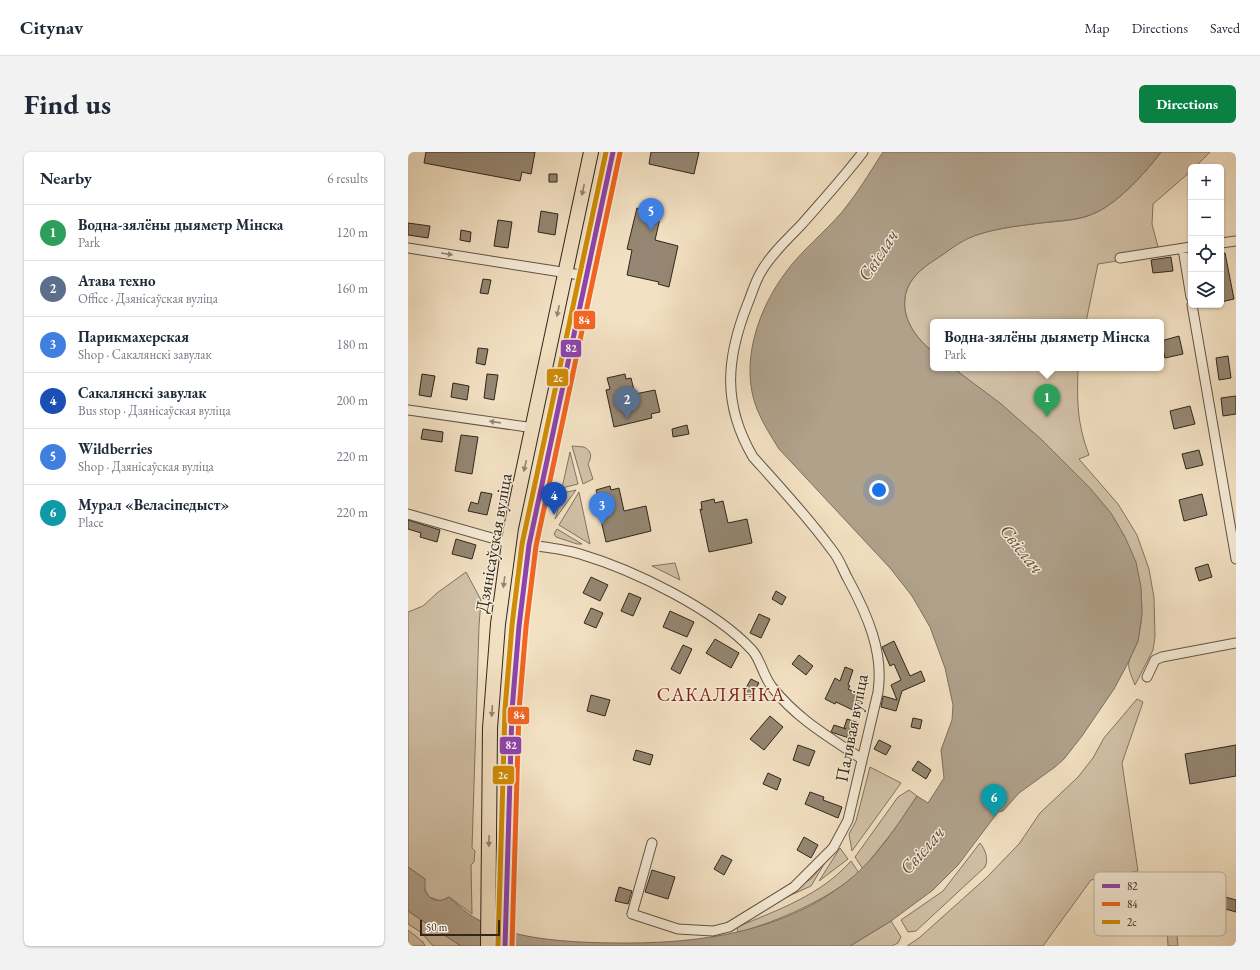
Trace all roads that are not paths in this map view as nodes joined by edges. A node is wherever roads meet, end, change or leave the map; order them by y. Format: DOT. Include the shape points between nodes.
graph roads {
  1 [pos="591,152"];
  2 [pos="613,152"];
  3 [pos="863,152"];
  4 [pos="1236,241"];
  5 [pos="1224,243"];
  6 [pos="408,248"];
  7 [pos="1187,248"];
  8 [pos="1120,258"];
  9 [pos="566,272"];
  10 [pos="1189,272"];
  11 [pos="587,276"];
  12 [pos="1193,308"];
  13 [pos="408,410"];
  14 [pos="535,422"];
  15 [pos="553,439"];
  16 [pos="408,514"];
  17 [pos="509,543"];
  18 [pos="529,545"];
  19 [pos="1236,559"];
  20 [pos="1236,643"];
  21 [pos="1147,677"];
  22 [pos="862,759"];
  23 [pos="652,843"];
  24 [pos="488,946"];
  25 [pos="505,946"];
  1 -- 9 [label="main road, Дзянісаўская вуліца, one-way"];
  2 -- 11 [label="main road, Дзянісаўская вуліца"];
  3 -- 22 [label="street, Палявая вуліца" via="840,183 761,272 733,351 729,383 736,422 743,440 753,457 833,551 858,598 874,636 880,679"];
  4 -- 5 [label="street"];
  6 -- 9 [label="street, one-way"];
  7 -- 8 [label="street"];
  7 -- 10 [label="street"];
  9 -- 11 [label="street"];
  9 -- 14 [label="main road, Дзянісаўская вуліца, one-way"];
  11 -- 15 [label="main road, Дзянісаўская вуліца"];
  12 -- 19 [label="street"];
  14 -- 13 [label="street, one-way"];
  14 -- 15 [label="main road"];
  14 -- 17 [label="main road, Дзянісаўская вуліца, one-way"];
  15 -- 18 [label="main road, Дзянісаўская вуліца"];
  16 -- 17 [label="street"];
  17 -- 24 [label="main road, Дзянісаўская вуліца, one-way" via="498,624 490,728"];
  18 -- 22 [label="street" via="569,551 600,561 668,592 704,612 753,651 771,686 793,712"];
  18 -- 25 [label="main road, Дзянісаўская вуліца" via="512,710"];
  20 -- 21 [label="street" via="1162,657 1155,660"];
  22 -- 23 [label="street, Палявая вуліца" via="848,820 833,848 794,888 729,927 713,931 678,929 632,914"];
}
